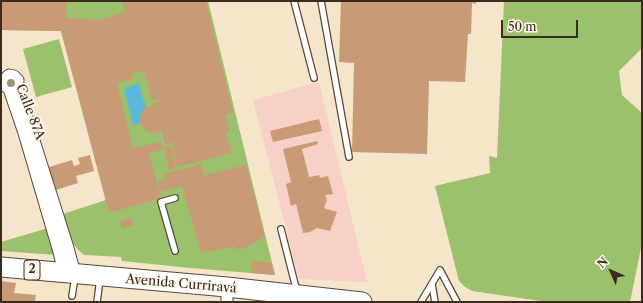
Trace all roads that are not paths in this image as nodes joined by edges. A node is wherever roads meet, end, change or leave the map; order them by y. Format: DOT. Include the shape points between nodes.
graph roads {
  1 [pos="294,1"];
  2 [pos="321,1"];
  3 [pos="314,78"];
  4 [pos="28,132"];
  5 [pos="349,157"];
  6 [pos="175,198"];
  7 [pos="281,229"];
  8 [pos="175,251"];
  9 [pos="1,267"];
  10 [pos="70,273"];
  11 [pos="100,276"];
  12 [pos="432,283"];
  13 [pos="227,295"];
  14 [pos="298,295"];
  15 [pos="72,296"];
  16 [pos="97,302"];
  17 [pos="362,302"];
  18 [pos="421,302"];
  19 [pos="435,302"];
  20 [pos="458,302"];
  1 -- 3 [label="lane"];
  2 -- 5 [label="lane"];
  4 -- 10 [label="street, Calle 87A" via="47,194 60,252"];
  6 -- 8 [label="lane" via="161,202"];
  7 -- 14 [label="lane"];
  9 -- 10 [label="highway, Avenida Curriravá / 2"];
  10 -- 11 [label="highway, Avenida Curriravá / 2"];
  10 -- 15 [label="lane"];
  11 -- 13 [label="highway, Avenida Curriravá / 2"];
  11 -- 16 [label="lane"];
  12 -- 18 [label="lane"];
  12 -- 19 [label="lane"];
  12 -- 20 [label="lane" via="440,270"];
  13 -- 14 [label="highway, Avenida Curriravá / 2"];
  14 -- 17 [label="highway, Avenida Curriravá / 2"];
}
